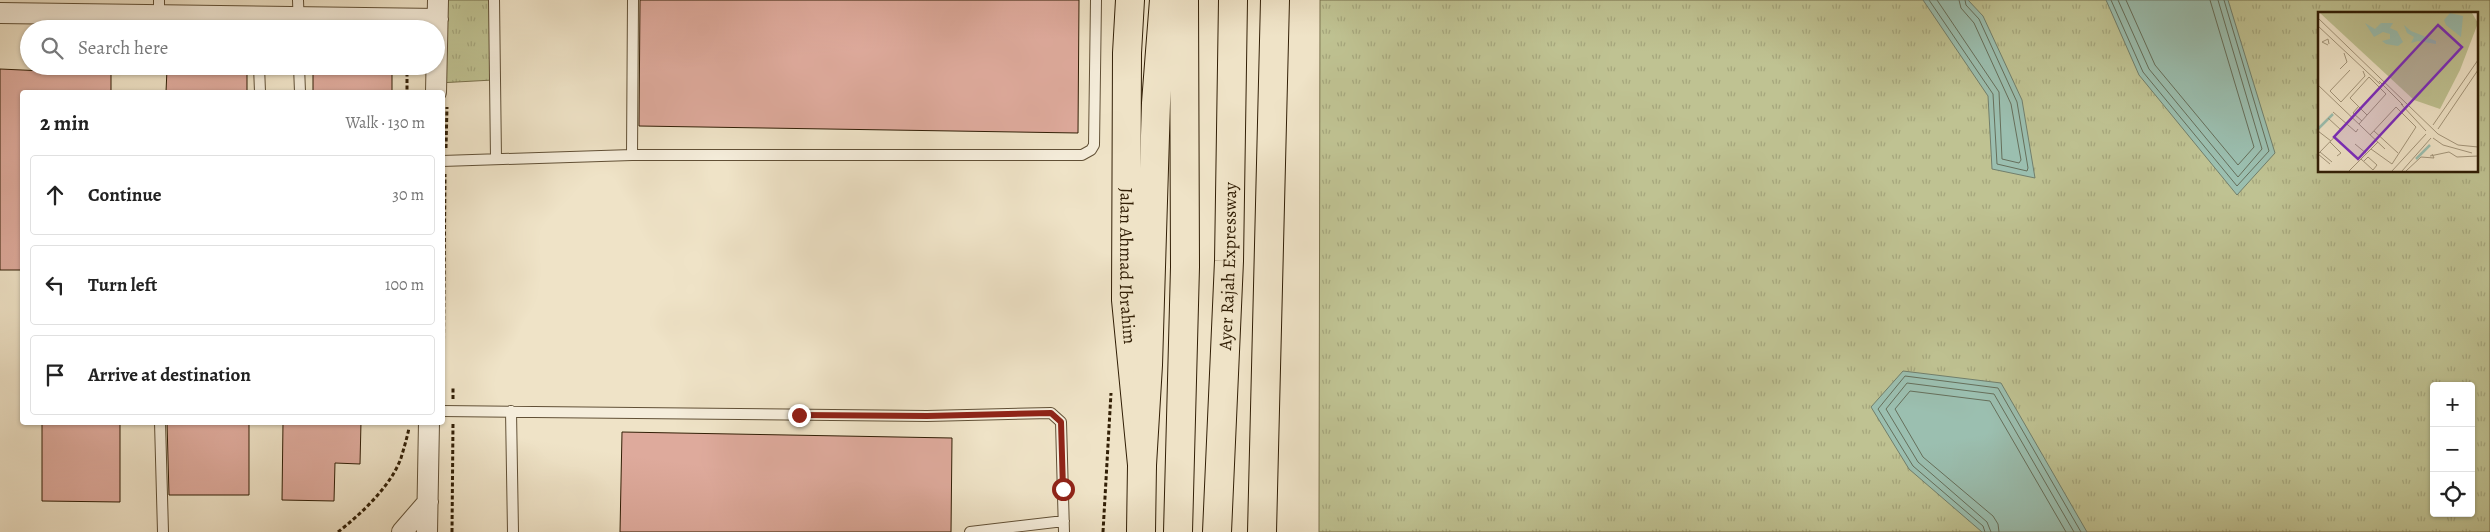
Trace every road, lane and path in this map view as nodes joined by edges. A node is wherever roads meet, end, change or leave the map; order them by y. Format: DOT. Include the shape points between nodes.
graph roads {
  1 [pos="494,0"];
  2 [pos="634,0"];
  3 [pos="1096,0"];
  4 [pos="1130,0"];
  5 [pos="1164,0"];
  6 [pos="1184,0"];
  7 [pos="1233,0"];
  8 [pos="1275,0"];
  9 [pos="159,8"];
  10 [pos="438,10"];
  11 [pos="0,13"];
  12 [pos="299,16"];
  13 [pos="238,20"];
  14 [pos="276,20"];
  15 [pos="259,75"];
  16 [pos="300,75"];
  17 [pos="407,75"];
  18 [pos="441,75"];
  19 [pos="260,90"];
  20 [pos="300,90"];
  21 [pos="407,90"];
  22 [pos="442,90"];
  23 [pos="632,155"];
  24 [pos="496,158"];
  25 [pos="445,161"];
  26 [pos="445,286"];
  27 [pos="454,388"];
  28 [pos="446,411"];
  29 [pos="511,411"];
  30 [pos="160,425"];
  31 [pos="409,425"];
  32 [pos="429,425"];
  33 [pos="446,447"];
  34 [pos="453,450"];
  35 [pos="1142,465"];
  36 [pos="428,502"];
  37 [pos="1064,521"];
  38 [pos="163,532"];
  39 [pos="338,532"];
  40 [pos="402,532"];
  41 [pos="428,532"];
  42 [pos="452,532"];
  43 [pos="512,532"];
  44 [pos="970,532"];
  45 [pos="1064,532"];
  46 [pos="1141,532"];
  47 [pos="1178,532"];
  48 [pos="1217,532"];
  49 [pos="1262,532"];
  1 -- 24 [label="lane"];
  2 -- 23 [label="lane"];
  3 -- 23 [label="lane" via="1094,145 1092,150 1082,155"];
  4 -- 35 [label="main road, Jalan Ahmad Ibrahim" via="1126,300"];
  5 -- 35 [label="main road" via="1156,103"];
  6 -- 47 [label="main road" via="1185,267"];
  7 -- 48 [label="main road, Ayer Rajah Expressway" via="1230,261"];
  8 -- 49 [label="main road"];
  9 -- 11 [label="street"];
  9 -- 13 [label="street"];
  10 -- 12 [label="street"];
  12 -- 14 [label="street"];
  15 -- 19 [label="lane"];
  16 -- 20 [label="lane"];
  17 -- 21 [label="path"];
  18 -- 22 [label="street"];
  23 -- 24 [label="lane"];
  24 -- 25 [label="lane"];
  26 -- 28 [label="path"];
  27 -- 28 [label="path"];
  28 -- 29 [label="lane"];
  28 -- 34 [label="path"];
  29 -- 37 [label="lane" via="927,416 1051,413 1061,422"];
  29 -- 43 [label="lane"];
  30 -- 38 [label="lane"];
  31 -- 39 [label="path" via="400,460 383,488 360,515"];
  32 -- 36 [label="street"];
  33 -- 34 [label="path"];
  34 -- 42 [label="path"];
  35 -- 46 [label="main road, Jalan Ahmad Ibrahim"];
  36 -- 40 [label="street"];
  36 -- 41 [label="street"];
  37 -- 44 [label="lane"];
  37 -- 45 [label="lane"];
}
